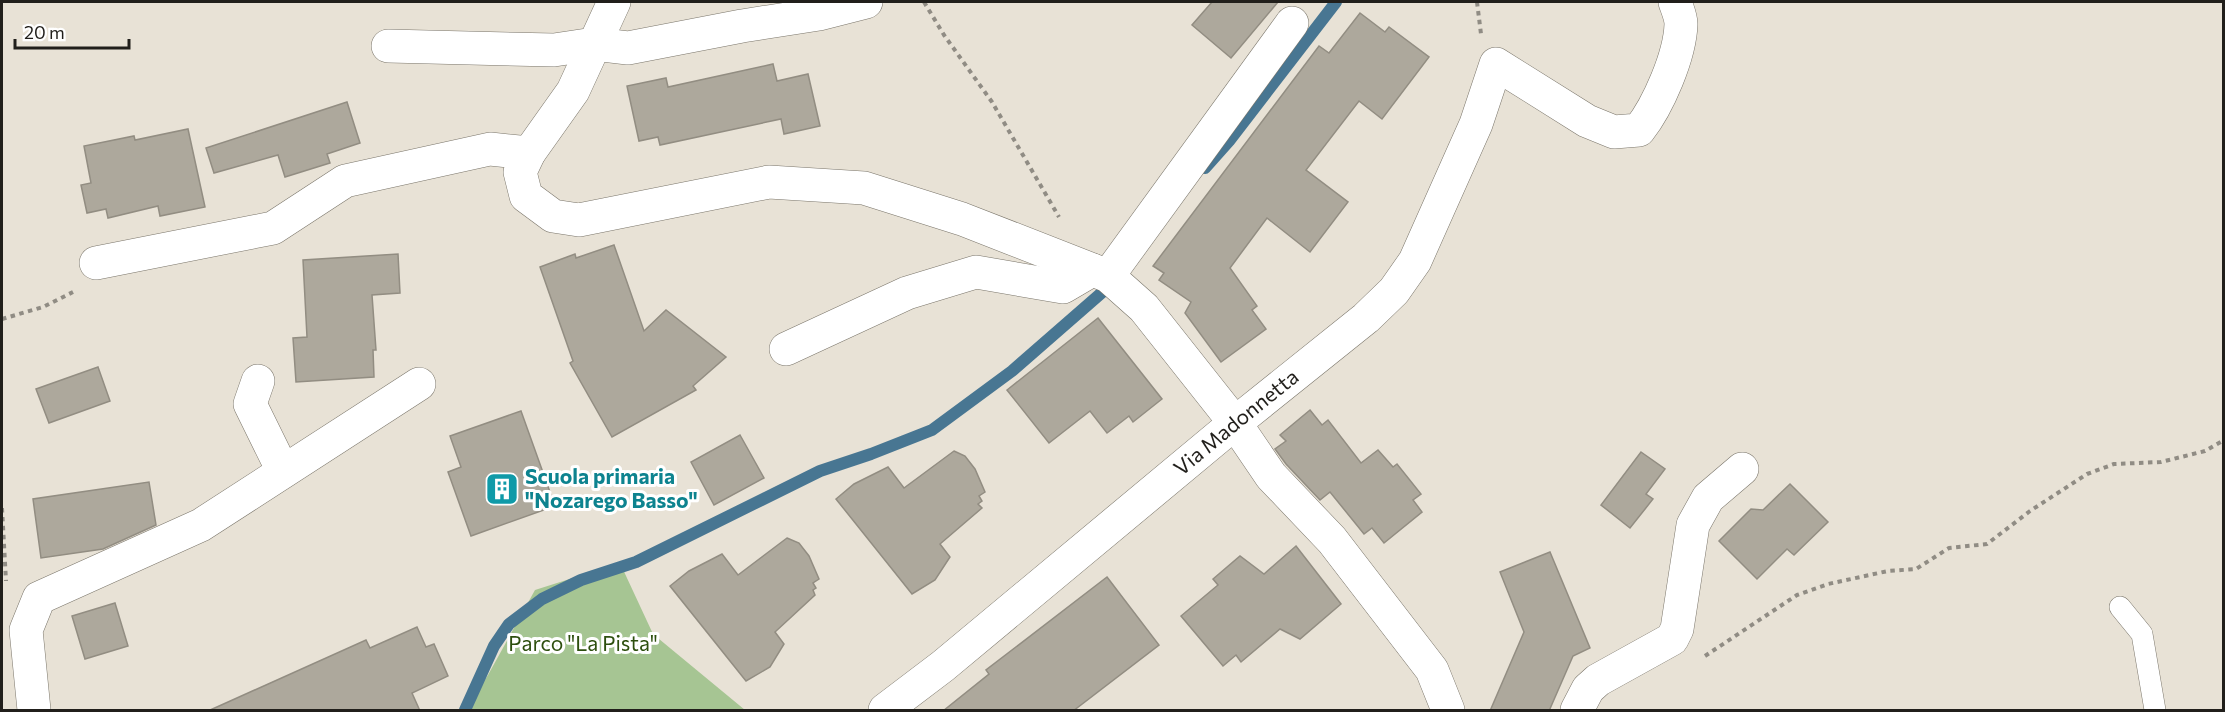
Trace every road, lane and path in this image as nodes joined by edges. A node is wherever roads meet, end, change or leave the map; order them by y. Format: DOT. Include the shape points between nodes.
graph roads {
  1 [pos="614,2"];
  2 [pos="866,2"];
  3 [pos="924,2"];
  4 [pos="1675,2"];
  5 [pos="1292,23"];
  6 [pos="594,44"];
  7 [pos="388,46"];
  8 [pos="529,153"];
  9 [pos="1062,221"];
  10 [pos="109,260"];
  11 [pos="1100,273"];
  12 [pos="2,319"];
  13 [pos="786,349"];
  14 [pos="258,381"];
  15 [pos="419,384"];
  16 [pos="1235,423"];
  17 [pos="2223,440"];
  18 [pos="1742,469"];
  19 [pos="283,471"];
  20 [pos="2120,607"];
  21 [pos="1699,660"];
  22 [pos="34,711"];
  23 [pos="885,711"];
  24 [pos="1448,711"];
  25 [pos="1577,711"];
  26 [pos="2155,711"];
  1 -- 6 [label="street"];
  2 -- 6 [label="street" via="628,48"];
  3 -- 9 [label="path" via="992,102"];
  4 -- 16 [label="street, Via Madonnetta" via="1681,23 1673,61 1652,114 1639,130 1614,132 1587,121 1496,64 1476,124 1415,261 1394,291"];
  5 -- 11 [label="street"];
  6 -- 7 [label="street" via="554,50"];
  6 -- 8 [label="street" via="573,91"];
  8 -- 10 [label="street" via="490,149 345,181 273,228"];
  8 -- 11 [label="street" via="520,172 526,196 553,216 579,220 769,182 864,188 962,219"];
  10 -- 12 [label="path" via="83,287 43,308"];
  11 -- 13 [label="street" via="1063,287 976,272 907,292"];
  11 -- 16 [label="street" via="1144,308"];
  14 -- 19 [label="street" via="250,404"];
  15 -- 19 [label="street"];
  16 -- 23 [label="street, Via Madonnetta"];
  16 -- 24 [label="street" via="1271,476 1332,540 1432,670"];
  17 -- 21 [label="path" via="2205,451 2161,462 2114,464 2087,474 1987,544 1949,548 1916,569 1888,571 1797,595"];
  18 -- 25 [label="street" via="1708,498 1693,525 1677,629 1671,639 1598,680 1588,689"];
  19 -- 22 [label="street" via="201,525 39,598 26,630"];
  20 -- 26 [label="lane" via="2142,634"];
}
